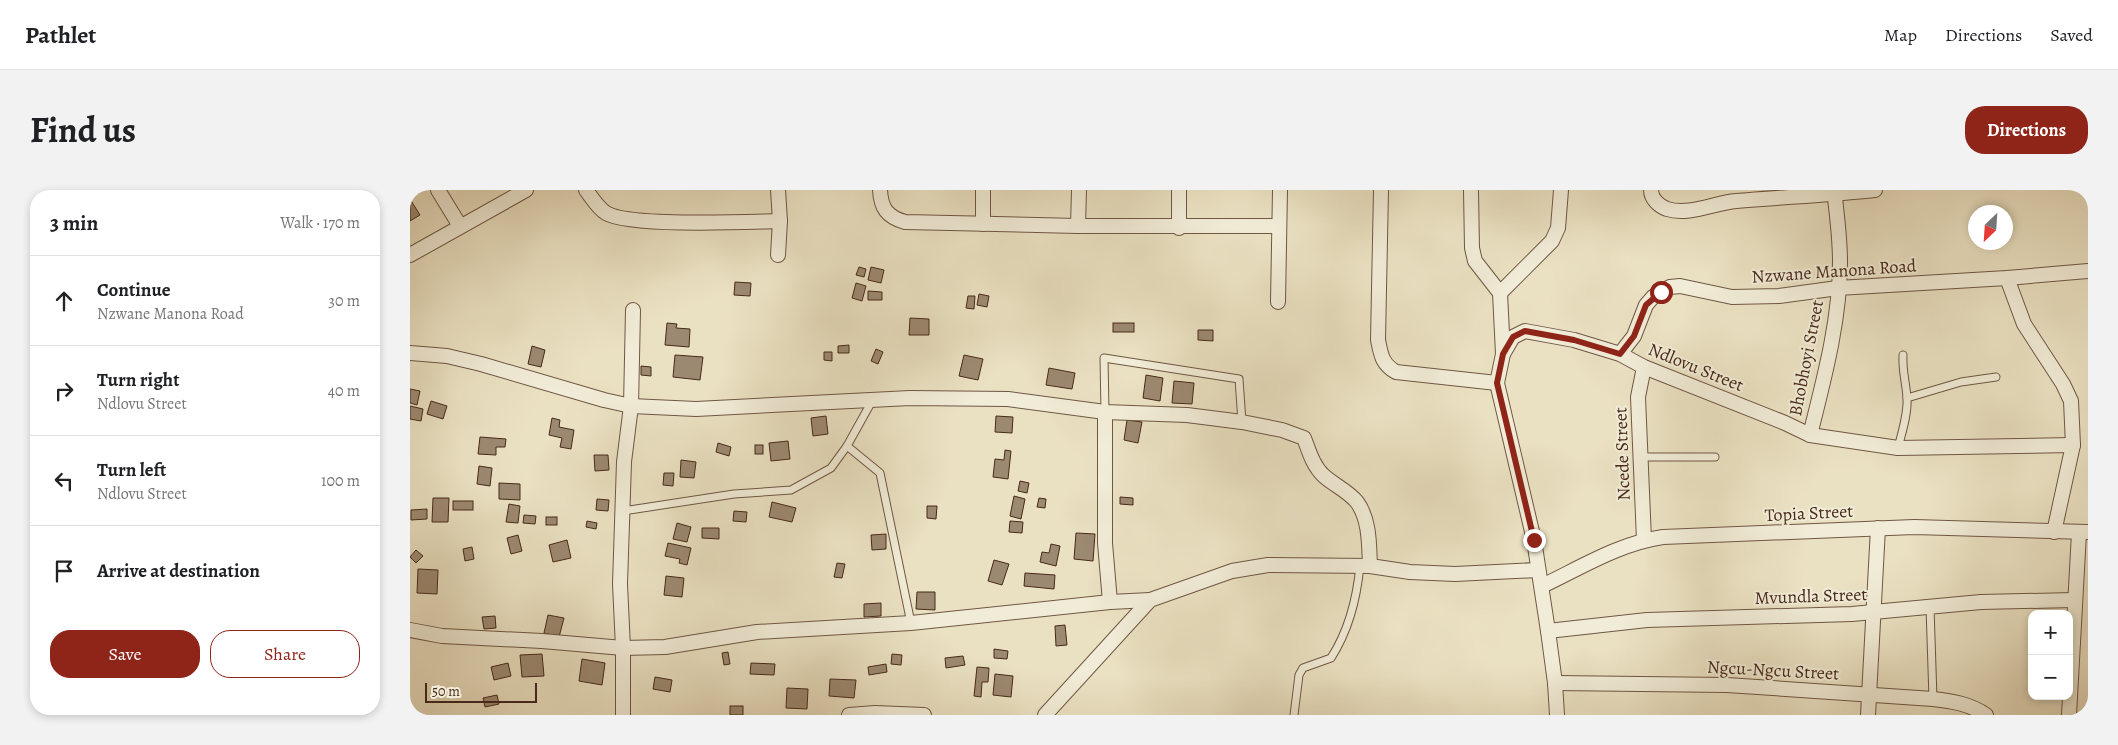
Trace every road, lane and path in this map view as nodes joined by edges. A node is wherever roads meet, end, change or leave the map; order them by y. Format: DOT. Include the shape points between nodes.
graph roads {
  1 [pos="438,190"];
  2 [pos="526,190"];
  3 [pos="586,190"];
  4 [pos="778,190"];
  5 [pos="880,190"];
  6 [pos="983,190"];
  7 [pos="1079,190"];
  8 [pos="1179,190"];
  9 [pos="1280,190"];
  10 [pos="1381,190"];
  11 [pos="1471,190"];
  12 [pos="1561,190"];
  13 [pos="1651,190"];
  14 [pos="1875,190"];
  15 [pos="1834,192"];
  16 [pos="1734,196"];
  17 [pos="780,221"];
  18 [pos="983,224"];
  19 [pos="460,226"];
  20 [pos="1078,226"];
  21 [pos="1279,226"];
  22 [pos="1179,228"];
  23 [pos="410,255"];
  24 [pos="778,255"];
  25 [pos="2088,271"];
  26 [pos="2007,278"];
  27 [pos="1838,288"];
  28 [pos="1500,293"];
  29 [pos="1278,302"];
  30 [pos="633,310"];
  31 [pos="410,353"];
  32 [pos="1503,354"];
  33 [pos="1620,354"];
  34 [pos="1903,355"];
  35 [pos="1644,367"];
  36 [pos="1996,377"];
  37 [pos="1497,383"];
  38 [pos="1907,398"];
  39 [pos="873,400"];
  40 [pos="631,406"];
  41 [pos="1105,412"];
  42 [pos="1242,422"];
  43 [pos="1810,434"];
  44 [pos="2073,445"];
  45 [pos="847,446"];
  46 [pos="1898,448"];
  47 [pos="1640,457"];
  48 [pos="1715,457"];
  49 [pos="623,511"];
  50 [pos="1878,528"];
  51 [pos="2054,532"];
  52 [pos="2083,532"];
  53 [pos="1644,540"];
  54 [pos="1365,566"];
  55 [pos="1537,570"];
  56 [pos="1542,586"];
  57 [pos="1150,600"];
  58 [pos="2074,600"];
  59 [pos="1110,602"];
  60 [pos="1930,607"];
  61 [pos="1872,613"];
  62 [pos="911,623"];
  63 [pos="410,630"];
  64 [pos="1548,631"];
  65 [pos="623,648"];
  66 [pos="1555,683"];
  67 [pos="1869,695"];
  68 [pos="1933,699"];
  69 [pos="623,715"];
  70 [pos="849,715"];
  71 [pos="924,715"];
  72 [pos="1045,715"];
  73 [pos="1294,715"];
  74 [pos="1557,715"];
  75 [pos="1868,715"];
  76 [pos="1986,715"];
  77 [pos="2069,715"];
  1 -- 19 [label="street"];
  2 -- 19 [label="street"];
  3 -- 17 [label="street" via="602,209 620,219"];
  4 -- 17 [label="street"];
  5 -- 18 [label="street" via="883,209 895,219"];
  6 -- 18 [label="street"];
  7 -- 20 [label="street"];
  8 -- 22 [label="street"];
  9 -- 21 [label="street"];
  10 -- 37 [label="street" via="1378,340 1381,358 1396,372"];
  11 -- 28 [label="street" via="1475,261"];
  12 -- 28 [label="street" via="1558,228 1552,241"];
  13 -- 16 [label="street" via="1651,196 1658,204 1686,211"];
  14 -- 15 [label="street"];
  15 -- 16 [label="street"];
  15 -- 27 [label="street, Bhobhoyi Street" via="1840,262"];
  17 -- 24 [label="street"];
  18 -- 20 [label="street"];
  19 -- 23 [label="street"];
  20 -- 22 [label="street"];
  21 -- 22 [label="street"];
  21 -- 29 [label="street"];
  25 -- 26 [label="street, Nzwane Manona Road"];
  26 -- 27 [label="street, Nzwane Manona Road"];
  26 -- 44 [label="street" via="2024,324 2071,401"];
  27 -- 33 [label="street, Nzwane Manona Road" via="1779,296 1732,297 1680,286 1670,287 1646,305 1634,336"];
  27 -- 43 [label="street, Bhobhoyi Street" via="1828,364"];
  28 -- 32 [label="street"];
  30 -- 40 [label="street"];
  31 -- 40 [label="street" via="447,356 481,364"];
  32 -- 33 [label="street, Ndlovu Street" via="1513,337 1525,331 1574,340"];
  32 -- 37 [label="street, Ndlovu Street"];
  33 -- 35 [label="street, Ndlovu Street"];
  34 -- 38 [label="lane" via="1902,372"];
  35 -- 43 [label="street, Ndlovu Street"];
  35 -- 47 [label="street, Ncede Street" via="1638,397"];
  36 -- 38 [label="lane" via="1961,382"];
  37 -- 55 [label="street, Ndlovu Street" via="1534,540"];
  38 -- 46 [label="lane"];
  39 -- 40 [label="street" via="696,410"];
  39 -- 41 [label="street" via="1008,399"];
  39 -- 45 [label="lane"];
  40 -- 49 [label="street" via="624,462"];
  41 -- 42 [label="street"];
  41 -- 42 [label="lane" via="1104,358 1239,379"];
  41 -- 59 [label="street" via="1105,543"];
  42 -- 54 [label="street" via="1304,438 1315,465 1357,502 1364,516 1367,531"];
  43 -- 46 [label="street, Ndlovu Street"];
  44 -- 46 [label="street, Ndlovu Street"];
  44 -- 51 [label="street"];
  45 -- 49 [label="lane" via="831,468 791,490 734,494"];
  45 -- 62 [label="lane" via="880,473"];
  47 -- 48 [label="lane"];
  47 -- 53 [label="street, Ncede Street"];
  49 -- 65 [label="street" via="620,584"];
  50 -- 51 [label="street, Topia Street"];
  50 -- 53 [label="street, Topia Street"];
  50 -- 61 [label="street"];
  51 -- 52 [label="street, Topia Street"];
  52 -- 58 [label="street"];
  53 -- 56 [label="street, Topia Street"];
  54 -- 55 [label="street" via="1455,574"];
  54 -- 57 [label="street" via="1268,565 1196,583"];
  54 -- 73 [label="lane" via="1344,634 1331,658 1306,666 1300,672"];
  55 -- 56 [label="street, Ndlovu Street"];
  56 -- 64 [label="street, Ndlovu Street"];
  57 -- 59 [label="street"];
  57 -- 72 [label="street"];
  58 -- 60 [label="street, Mvundla Street" via="1981,602"];
  58 -- 77 [label="street"];
  59 -- 62 [label="street"];
  60 -- 61 [label="street, Mvundla Street"];
  60 -- 68 [label="lane"];
  61 -- 64 [label="street, Mvundla Street" via="1647,620"];
  61 -- 67 [label="street"];
  62 -- 65 [label="street" via="757,632 665,647"];
  63 -- 65 [label="street" via="442,636"];
  64 -- 66 [label="street, Ndlovu Street"];
  65 -- 69 [label="street"];
  66 -- 67 [label="street, Ngcu-Ngcu Street" via="1727,685"];
  66 -- 74 [label="street, Ndlovu Street"];
  67 -- 68 [label="street, Ngcu-Ngcu Street"];
  67 -- 75 [label="street"];
  68 -- 76 [label="street, Ngcu-Ngcu Street" via="1955,702"];
  70 -- 71 [label="street"];
}
